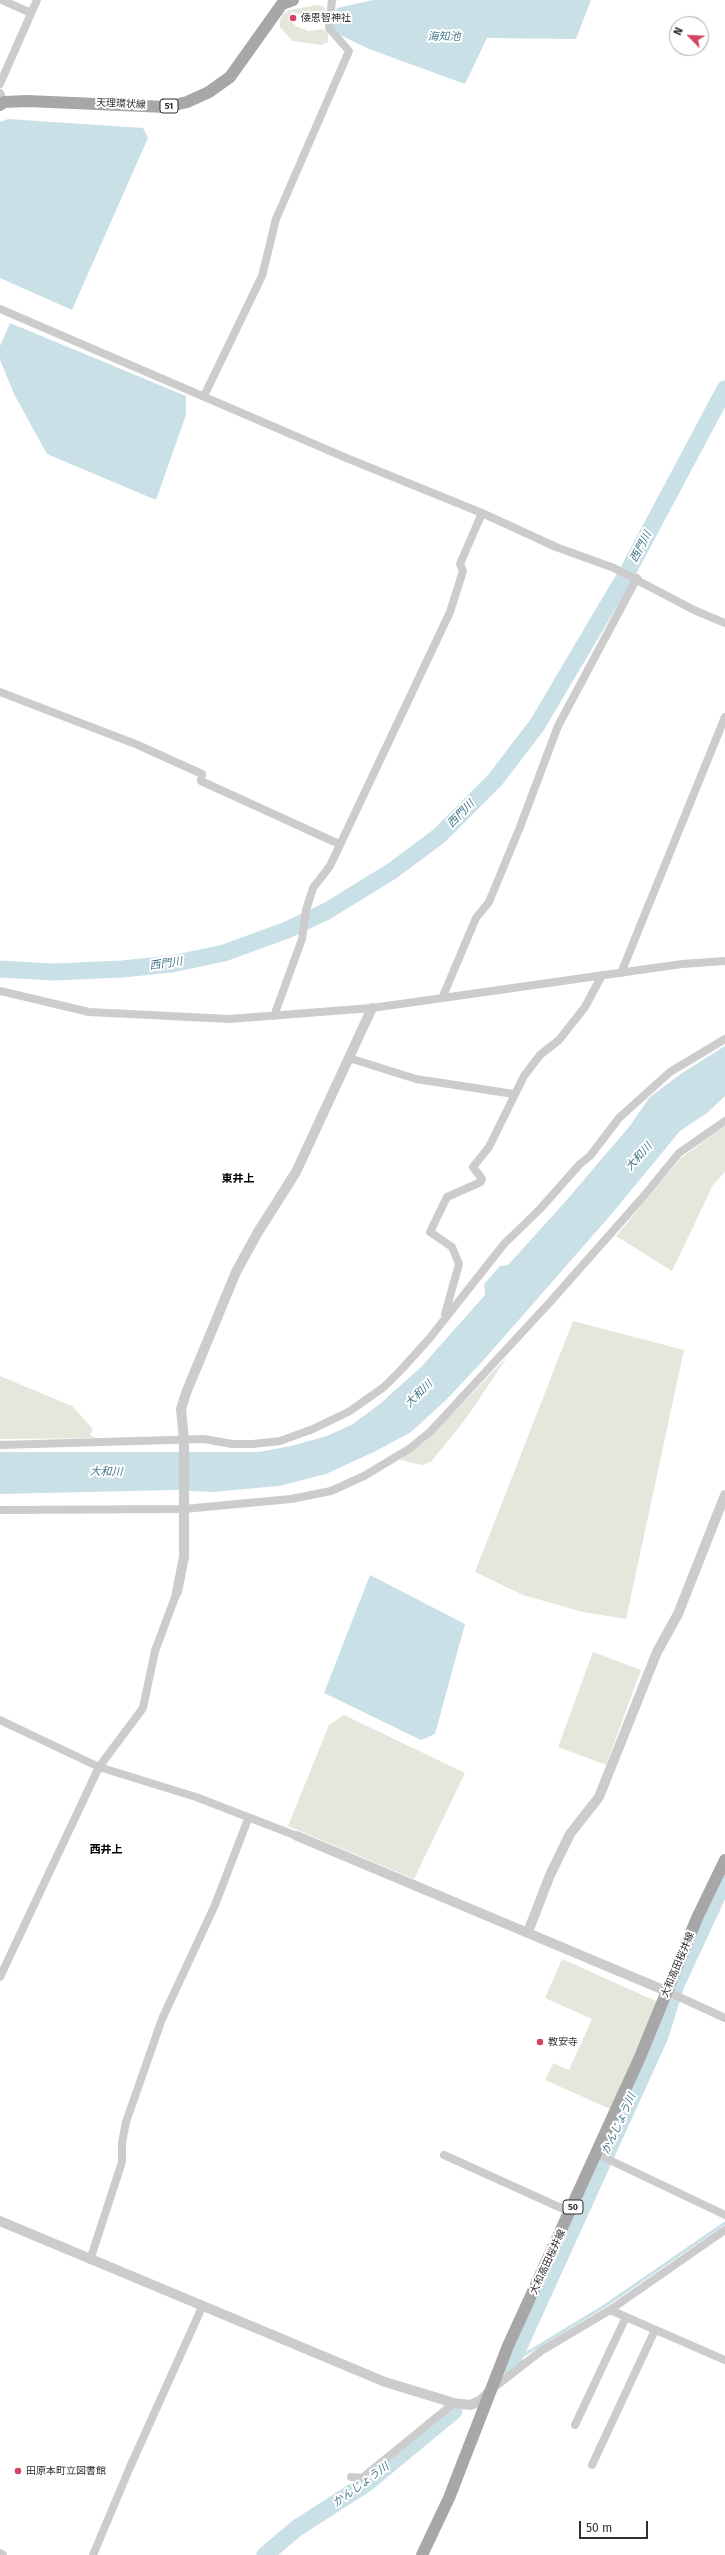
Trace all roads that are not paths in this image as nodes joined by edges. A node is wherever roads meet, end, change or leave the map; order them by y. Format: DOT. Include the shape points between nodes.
graph roads {
  1 [pos="2,0"];
  2 [pos="36,0"];
  3 [pos="293,0"];
  4 [pos="332,0"];
  5 [pos="31,13"];
  6 [pos="0,84"];
  7 [pos="1,100"];
  8 [pos="0,309"];
  9 [pos="204,396"];
  10 [pos="482,513"];
  11 [pos="635,577"];
  12 [pos="725,623"];
  13 [pos="0,692"];
  14 [pos="725,717"];
  15 [pos="340,844"];
  16 [pos="725,961"];
  17 [pos="621,973"];
  18 [pos="602,976"];
  19 [pos="0,991"];
  20 [pos="443,996"];
  21 [pos="372,1008"];
  22 [pos="274,1016"];
  23 [pos="725,1039"];
  24 [pos="349,1058"];
  25 [pos="514,1094"];
  26 [pos="725,1120"];
  27 [pos="444,1319"];
  28 [pos="183,1442"];
  29 [pos="0,1445"];
  30 [pos="725,1495"];
  31 [pos="184,1506"];
  32 [pos="0,1510"];
  33 [pos="177,1592"];
  34 [pos="0,1720"];
  35 [pos="99,1767"];
  36 [pos="248,1819"];
  37 [pos="297,1836"];
  38 [pos="725,1860"];
  39 [pos="528,1932"];
  40 [pos="0,1977"];
  41 [pos="671,1994"];
  42 [pos="725,2018"];
  43 [pos="444,2155"];
  44 [pos="601,2156"];
  45 [pos="570,2212"];
  46 [pos="725,2215"];
  47 [pos="0,2221"];
  48 [pos="725,2230"];
  49 [pos="90,2260"];
  50 [pos="203,2305"];
  51 [pos="610,2310"];
  52 [pos="626,2317"];
  53 [pos="654,2330"];
  54 [pos="725,2360"];
  55 [pos="492,2389"];
  56 [pos="454,2403"];
  57 [pos="575,2425"];
  58 [pos="592,2465"];
  59 [pos="352,2477"];
  60 [pos="93,2555"];
  61 [pos="422,2555"];
  1 -- 5 [label="street"];
  2 -- 5 [label="street"];
  3 -- 7 [label="main road, 天理環状線 / 51" via="282,4 230,76 204,95 187,102 166,107"];
  4 -- 9 [label="street" via="329,28 349,50 276,219 262,276"];
  5 -- 6 [label="street"];
  8 -- 9 [label="street"];
  9 -- 10 [label="street"];
  10 -- 11 [label="street" via="556,547"];
  10 -- 15 [label="street" via="460,564 463,571 450,612"];
  11 -- 12 [label="street" via="694,610"];
  11 -- 20 [label="street" via="558,726 497,882 488,902 476,918"];
  13 -- 15 [label="street" via="138,745 202,774 201,781"];
  14 -- 17 [label="street"];
  15 -- 22 [label="street" via="330,866 313,888 306,910 302,939"];
  16 -- 17 [label="street"];
  17 -- 18 [label="street"];
  18 -- 20 [label="street"];
  18 -- 25 [label="street" via="585,1007 559,1040 540,1055"];
  19 -- 22 [label="street" via="106,1014 229,1019"];
  20 -- 21 [label="street"];
  21 -- 22 [label="street"];
  21 -- 24 [label="street"];
  23 -- 27 [label="street" via="670,1072 619,1118 590,1156 504,1244"];
  24 -- 25 [label="street" via="416,1079"];
  24 -- 28 [label="street" via="296,1172 236,1272 181,1409"];
  25 -- 27 [label="street" via="489,1147 472,1167 482,1179 481,1182 447,1197 430,1232 452,1247 459,1264"];
  26 -- 31 [label="street" via="679,1153 551,1301 430,1432 409,1449 364,1476 331,1491 291,1500"];
  27 -- 28 [label="street" via="384,1387 350,1411 313,1429 280,1441 253,1444 204,1440"];
  28 -- 29 [label="street"];
  28 -- 31 [label="street"];
  30 -- 39 [label="street" via="678,1614 657,1652 599,1797 570,1834 550,1875"];
  31 -- 32 [label="street"];
  31 -- 33 [label="street" via="184,1557"];
  33 -- 35 [label="street" via="155,1651 143,1708"];
  34 -- 35 [label="street"];
  35 -- 36 [label="street" via="196,1797"];
  35 -- 40 [label="street"];
  36 -- 37 [label="street"];
  36 -- 49 [label="street" via="215,1905 162,2019 126,2122 122,2162"];
  37 -- 39 [label="street"];
  38 -- 41 [label="main road, 大和高田桜井線 / 50"];
  39 -- 41 [label="street"];
  41 -- 42 [label="street"];
  41 -- 44 [label="main road, 大和高田桜井線 / 50" via="640,2057"];
  43 -- 45 [label="street"];
  44 -- 45 [label="main road, 大和高田桜井線 / 50"];
  44 -- 46 [label="street"];
  45 -- 55 [label="main road, 大和高田桜井線 / 50" via="508,2346"];
  47 -- 49 [label="street"];
  48 -- 51 [label="street"];
  49 -- 50 [label="street"];
  50 -- 56 [label="street" via="365,2375 437,2400"];
  50 -- 60 [label="street"];
  51 -- 52 [label="street"];
  51 -- 55 [label="street" via="542,2351"];
  52 -- 53 [label="street"];
  52 -- 57 [label="street"];
  53 -- 54 [label="street"];
  53 -- 58 [label="street"];
  55 -- 56 [label="street" via="480,2401 470,2405"];
  55 -- 61 [label="main road, 大和高田桜井線 / 50" via="450,2498"];
  56 -- 59 [label="street" via="362,2478"];
}
